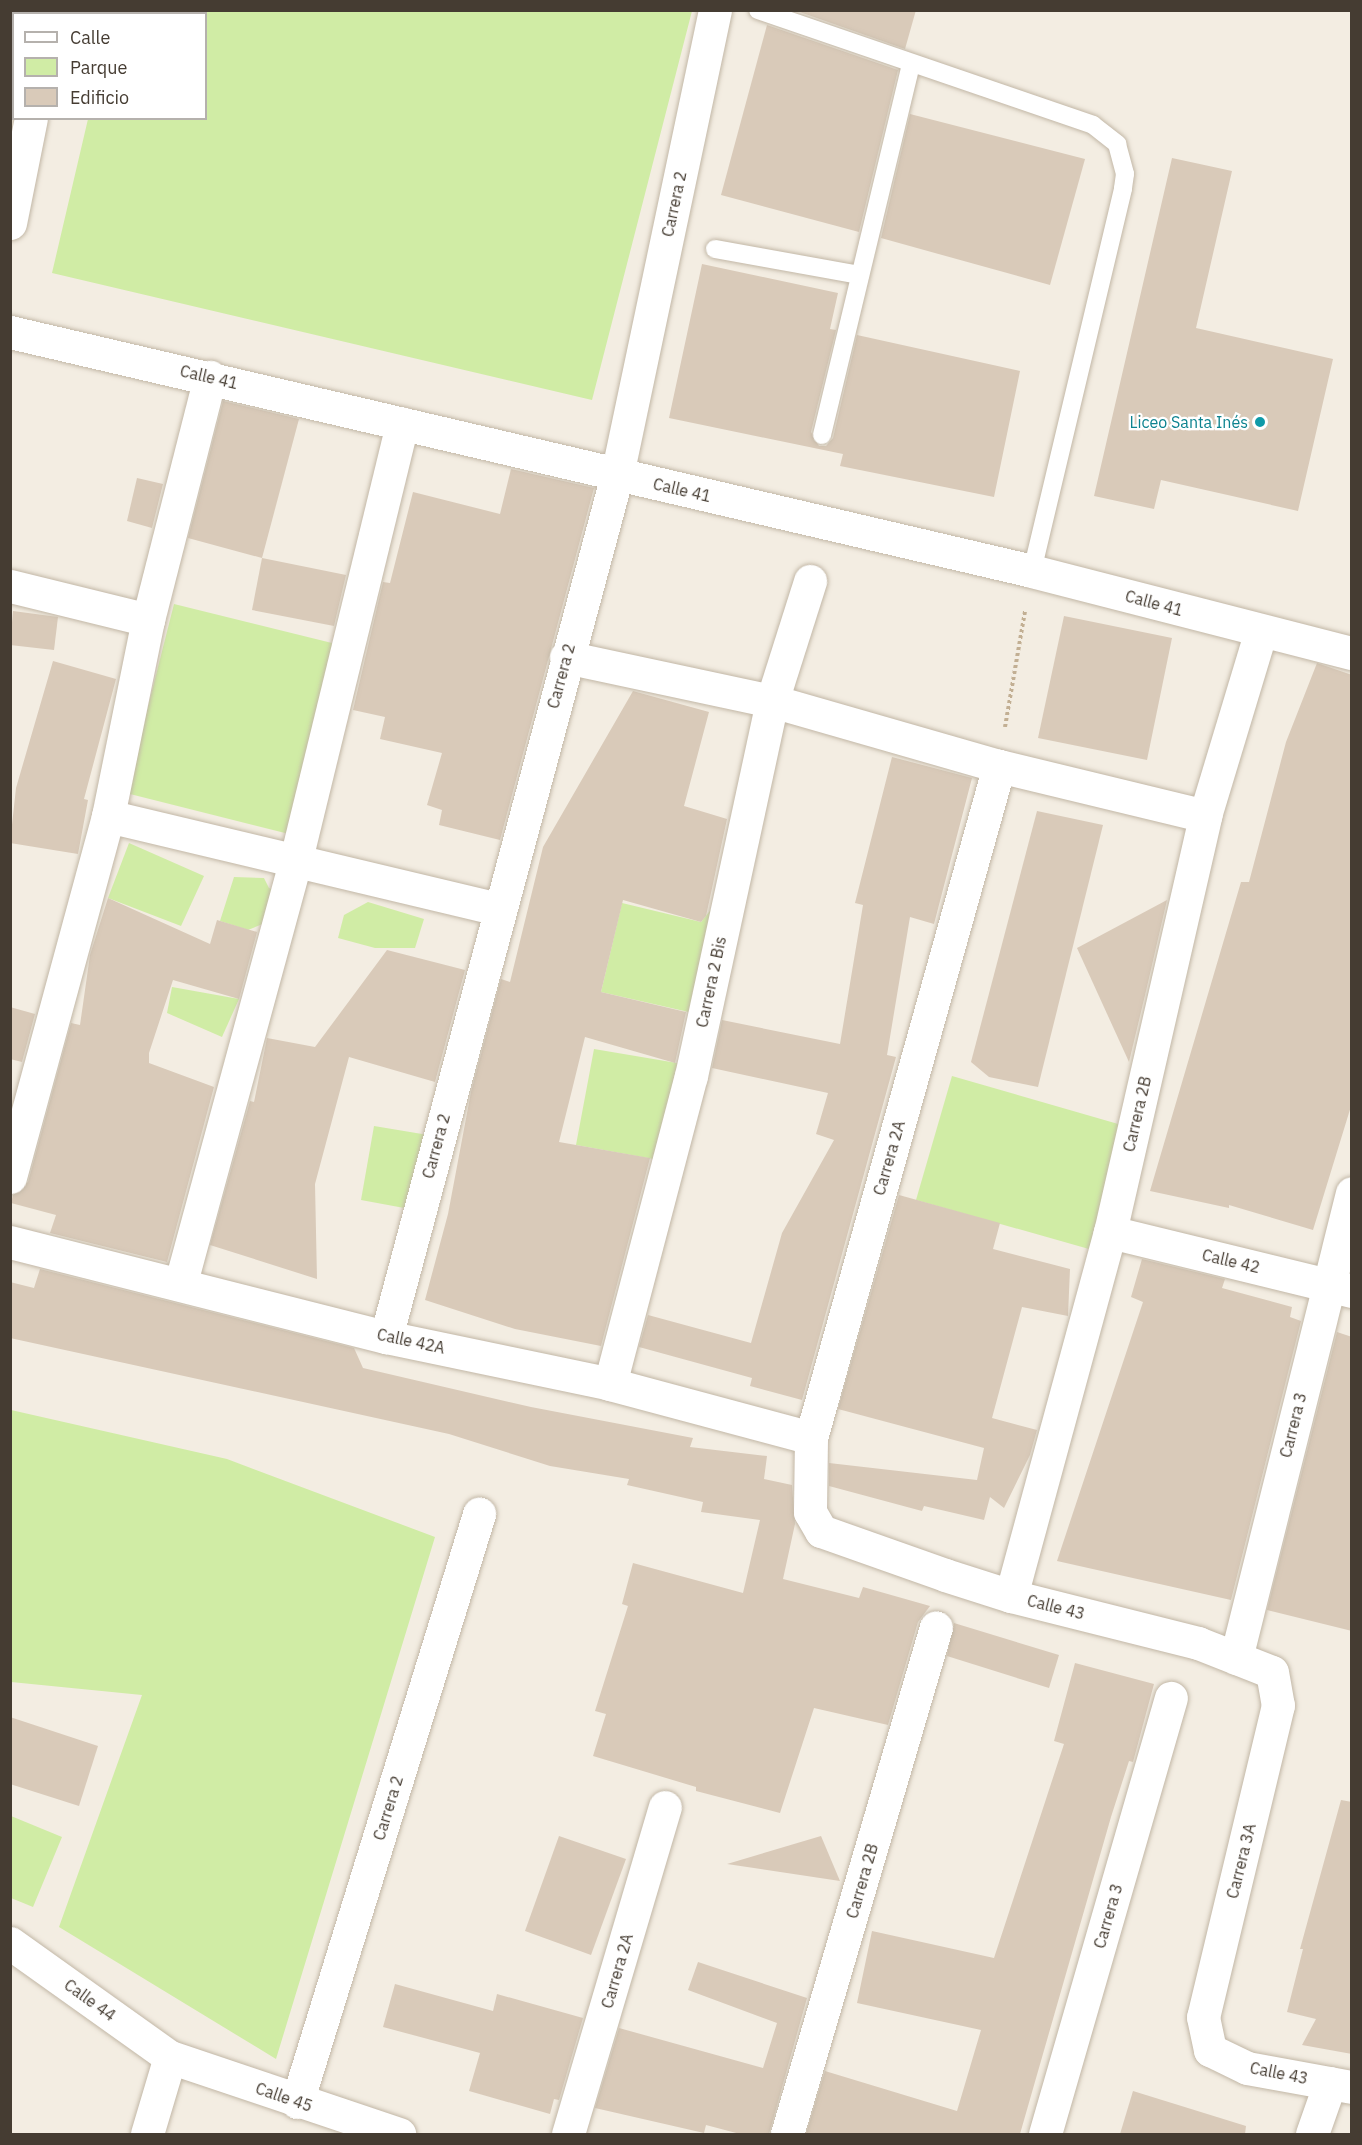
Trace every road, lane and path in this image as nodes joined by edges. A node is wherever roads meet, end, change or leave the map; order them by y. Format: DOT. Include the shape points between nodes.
graph roads {
  1 [pos="715,10"];
  2 [pos="758,10"];
  3 [pos="911,63"];
  4 [pos="31,120"];
  5 [pos="10,223"];
  6 [pos="715,249"];
  7 [pos="860,275"];
  8 [pos="10,332"];
  9 [pos="210,377"];
  10 [pos="402,424"];
  11 [pos="822,435"];
  12 [pos="616,475"];
  13 [pos="1032,572"];
  14 [pos="810,581"];
  15 [pos="10,586"];
  16 [pos="148,620"];
  17 [pos="1261,631"];
  18 [pos="1352,653"];
  19 [pos="566,657"];
  20 [pos="772,701"];
  21 [pos="999,766"];
  22 [pos="108,816"];
  23 [pos="1205,816"];
  24 [pos="296,859"];
  25 [pos="498,909"];
  26 [pos="10,1178"];
  27 [pos="1352,1193"];
  28 [pos="1110,1232"];
  29 [pos="10,1242"];
  30 [pos="180,1282"];
  31 [pos="1340,1287"];
  32 [pos="386,1336"];
  33 [pos="610,1384"];
  34 [pos="811,1438"];
  35 [pos="479,1514"];
  36 [pos="840,1539"];
  37 [pos="1011,1596"];
  38 [pos="936,1627"];
  39 [pos="1236,1658"];
  40 [pos="1272,1672"];
  41 [pos="1171,1698"];
  42 [pos="665,1807"];
  43 [pos="10,1943"];
  44 [pos="1210,2050"];
  45 [pos="170,2057"];
  46 [pos="1341,2085"];
  47 [pos="297,2102"];
  48 [pos="147,2134"];
  49 [pos="399,2134"];
  50 [pos="568,2134"];
  51 [pos="787,2134"];
  52 [pos="1045,2134"];
  53 [pos="1312,2134"];
  1 -- 12 [label="street, Carrera 2"];
  2 -- 3 [label="lane"];
  3 -- 7 [label="lane"];
  3 -- 13 [label="lane" via="1093,125 1107,133 1124,159 1123,189"];
  4 -- 5 [label="street"];
  6 -- 7 [label="lane"];
  7 -- 11 [label="lane"];
  8 -- 9 [label="street, Calle 41"];
  9 -- 10 [label="street, Calle 41"];
  9 -- 16 [label="street"];
  10 -- 12 [label="street, Calle 41"];
  10 -- 24 [label="street"];
  12 -- 13 [label="street, Calle 41"];
  12 -- 19 [label="street, Carrera 2"];
  13 -- 17 [label="street, Calle 41"];
  13 -- 21 [label="path"];
  14 -- 20 [label="street, Carrera 2 Bis"];
  15 -- 16 [label="street"];
  16 -- 22 [label="street"];
  17 -- 18 [label="street, Calle 41"];
  17 -- 23 [label="street, Carrera 2B"];
  19 -- 20 [label="street"];
  19 -- 25 [label="street, Carrera 2"];
  20 -- 21 [label="street"];
  20 -- 33 [label="street, Carrera 2 Bis" via="691,1076"];
  21 -- 23 [label="street"];
  21 -- 34 [label="street, Carrera 2A"];
  22 -- 24 [label="street"];
  22 -- 26 [label="street"];
  23 -- 28 [label="street, Carrera 2B"];
  24 -- 25 [label="street"];
  24 -- 30 [label="street"];
  25 -- 32 [label="street, Carrera 2"];
  27 -- 31 [label="street, Carrera 3"];
  28 -- 31 [label="street, Calle 42"];
  28 -- 37 [label="street, Carrera 2B"];
  29 -- 30 [label="street, Calle 42A"];
  30 -- 32 [label="street, Calle 42A"];
  31 -- 39 [label="street, Carrera 3"];
  32 -- 33 [label="street, Calle 42A"];
  33 -- 34 [label="street, Calle 42A"];
  34 -- 36 [label="street, Carrera 2A" via="810,1512 821,1531"];
  35 -- 47 [label="street, Carrera 2"];
  36 -- 37 [label="street, Calle 43"];
  37 -- 39 [label="street, Calle 43" via="1198,1642"];
  38 -- 51 [label="street, Carrera 2B"];
  39 -- 40 [label="street, Calle 43"];
  40 -- 44 [label="street, Carrera 3A" via="1278,1706 1203,2017"];
  41 -- 52 [label="street, Carrera 3"];
  42 -- 50 [label="street, Carrera 2A"];
  43 -- 45 [label="street, Calle 44"];
  44 -- 46 [label="street, Calle 43" via="1247,2068"];
  45 -- 47 [label="street, Calle 45"];
  45 -- 48 [label="street"];
  46 -- 53 [label="street"];
  47 -- 49 [label="street, Calle 45"];
}
